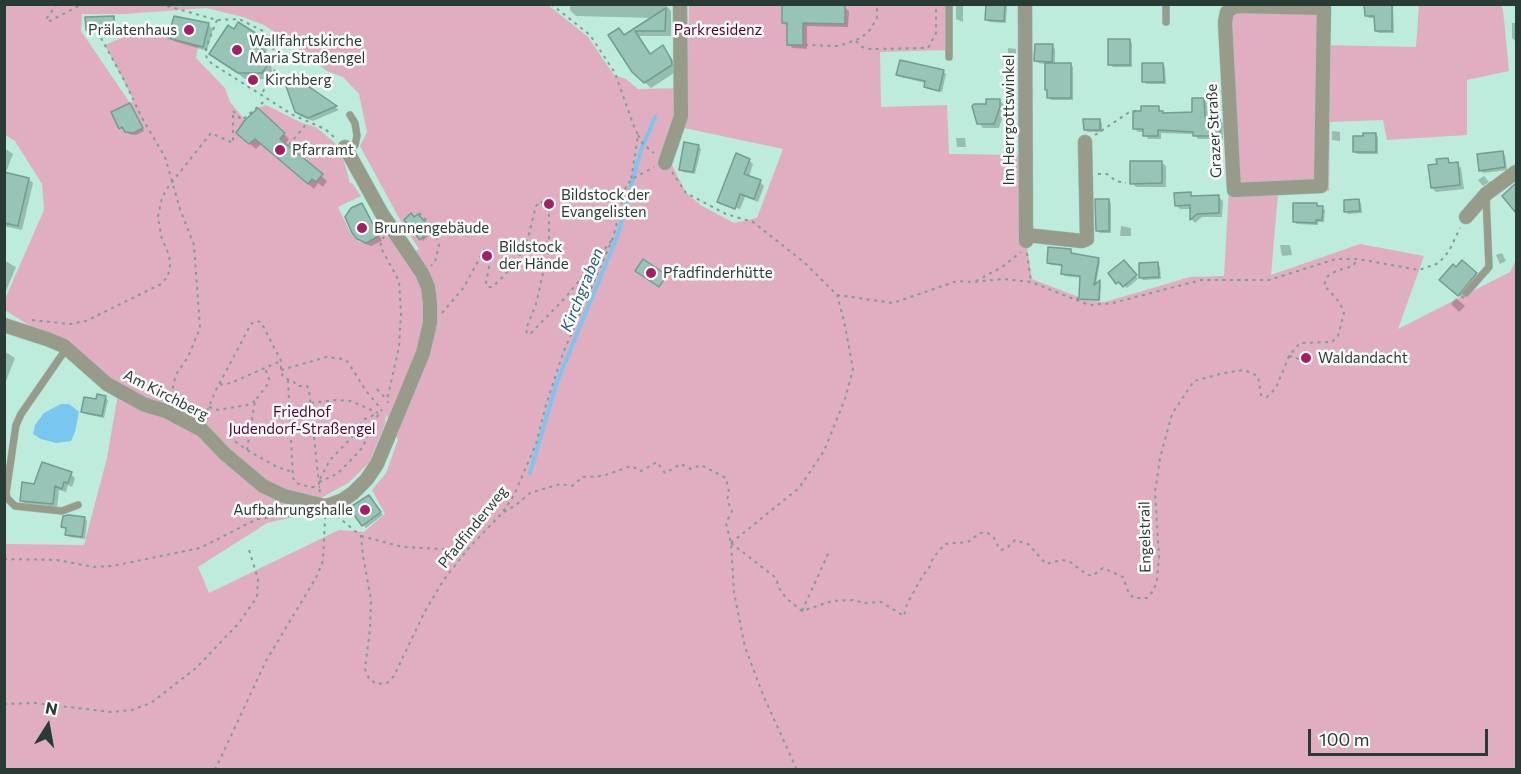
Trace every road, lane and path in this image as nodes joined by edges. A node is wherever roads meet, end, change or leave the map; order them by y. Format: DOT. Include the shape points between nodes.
graph roads {
  1 [pos="57,4"];
  2 [pos="82,4"];
  3 [pos="160,4"];
  4 [pos="551,4"];
  5 [pos="680,4"];
  6 [pos="877,4"];
  7 [pos="936,4"];
  8 [pos="949,4"];
  9 [pos="1025,4"];
  10 [pos="1166,4"];
  11 [pos="1324,6"];
  12 [pos="217,20"];
  13 [pos="1166,22"];
  14 [pos="101,38"];
  15 [pos="856,41"];
  16 [pos="805,45"];
  17 [pos="949,57"];
  18 [pos="261,94"];
  19 [pos="267,99"];
  20 [pos="1140,110"];
  21 [pos="350,116"];
  22 [pos="308,122"];
  23 [pos="638,135"];
  24 [pos="1086,142"];
  25 [pos="289,145"];
  26 [pos="643,145"];
  27 [pos="346,150"];
  28 [pos="665,163"];
  29 [pos="1516,172"];
  30 [pos="640,174"];
  31 [pos="1086,174"];
  32 [pos="631,179"];
  33 [pos="173,181"];
  34 [pos="1126,183"];
  35 [pos="1486,194"];
  36 [pos="420,213"];
  37 [pos="1466,218"];
  38 [pos="390,226"];
  39 [pos="613,238"];
  40 [pos="1026,238"];
  41 [pos="1358,259"];
  42 [pos="422,273"];
  43 [pos="973,282"];
  44 [pos="1031,282"];
  45 [pos="1466,293"];
  46 [pos="837,295"];
  47 [pos="27,319"];
  48 [pos="430,324"];
  49 [pos="4,325"];
  50 [pos="66,349"];
  51 [pos="1289,356"];
  52 [pos="281,361"];
  53 [pos="1306,361"];
  54 [pos="265,368"];
  55 [pos="281,370"];
  56 [pos="288,380"];
  57 [pos="219,384"];
  58 [pos="377,389"];
  59 [pos="387,400"];
  60 [pos="255,401"];
  61 [pos="311,403"];
  62 [pos="208,407"];
  63 [pos="382,410"];
  64 [pos="394,412"];
  65 [pos="379,413"];
  66 [pos="171,414"];
  67 [pos="202,430"];
  68 [pos="229,437"];
  69 [pos="247,450"];
  70 [pos="293,472"];
  71 [pos="319,482"];
  72 [pos="320,487"];
  73 [pos="78,505"];
  74 [pos="323,506"];
  75 [pos="502,513"];
  76 [pos="301,514"];
  77 [pos="361,536"];
  78 [pos="731,543"];
  79 [pos="249,550"];
  80 [pos="467,550"];
  81 [pos="830,552"];
  82 [pos="4,559"];
  83 [pos="802,611"];
  84 [pos="4,704"];
  85 [pos="215,770"];
  86 [pos="797,770"];
  1 -- 2 [label="path" via="48,22"];
  3 -- 12 [label="path"];
  4 -- 23 [label="path" via="590,35 602,50 615,73"];
  5 -- 28 [label="street" via="681,116"];
  6 -- 15 [label="path" via="877,18"];
  7 -- 15 [label="path" via="936,33 928,48 870,49"];
  8 -- 17 [label="lane"];
  9 -- 40 [label="street, Im Herrgottswinkel"];
  10 -- 13 [label="lane"];
  11 -- 11 [label="street, Grazer Straße" via="1321,186 1234,190 1227,12 1235,6"];
  12 -- 18 [label="path" via="206,56 218,69"];
  12 -- 18 [label="path" via="239,19 254,25 270,39 275,55 274,73"];
  14 -- 33 [label="path" via="165,157"];
  15 -- 16 [label="path" via="839,46"];
  18 -- 19 [label="path"];
  19 -- 22 [label="path"];
  19 -- 33 [label="path" via="242,120 233,111 232,143 211,133"];
  20 -- 24 [label="path" via="1128,113"];
  21 -- 27 [label="lane" via="357,136 355,145"];
  22 -- 25 [label="path"];
  22 -- 27 [label="path" via="325,129"];
  23 -- 26 [label="path"];
  23 -- 32 [label="path, Pfadfinderweg"];
  24 -- 31 [label="street"];
  27 -- 38 [label="street"];
  28 -- 46 [label="path" via="686,193 726,214 753,222 805,263"];
  29 -- 35 [label="street"];
  30 -- 32 [label="path"];
  31 -- 34 [label="path" via="1107,174"];
  31 -- 40 [label="street" via="1087,239"];
  32 -- 39 [label="path, Pfadfinderweg"];
  33 -- 47 [label="path" via="162,198 158,216 170,265 161,284 86,321 70,324"];
  33 -- 66 [label="path" via="194,245 200,328 177,373"];
  35 -- 37 [label="street"];
  35 -- 45 [label="lane" via="1489,267"];
  36 -- 42 [label="path" via="433,227 439,244 435,262"];
  37 -- 41 [label="path" via="1439,263 1419,270"];
  38 -- 42 [label="street"];
  38 -- 59 [label="path" via="380,246 399,281 401,313 399,347"];
  39 -- 48 [label="path" via="565,298 527,334 549,247 549,213 541,201 518,259 503,277 488,287 490,252 484,249 464,287"];
  39 -- 75 [label="path, Pfadfinderweg" via="563,353 524,476"];
  40 -- 43 [label="path" via="1019,255"];
  40 -- 44 [label="path"];
  41 -- 44 [label="path" via="1336,259 1269,280 1201,280 1113,303 1089,305"];
  41 -- 51 [label="path" via="1353,266 1328,276 1324,285 1341,303 1344,313 1338,336 1332,342 1300,344"];
  42 -- 48 [label="street" via="428,287"];
  43 -- 44 [label="path"];
  43 -- 46 [label="path" via="957,281 893,303"];
  46 -- 78 [label="path" via="853,369 824,451 799,489"];
  48 -- 64 [label="street" via="423,353"];
  49 -- 50 [label="street, Am Kirchberg"];
  50 -- 66 [label="street, Am Kirchberg" via="107,384"];
  50 -- 73 [label="lane" via="16,425 6,493 15,506 62,511"];
  51 -- 53 [label="path"];
  51 -- 83 [label="path, Engelstrail" via="1276,388 1267,397 1261,395 1258,376 1244,370 1224,373 1194,381 1172,414 1155,492 1157,579 1147,598 1134,598 1123,577 1103,568 1092,576 1070,562 1047,564 1028,544 1015,540 1001,550 988,533 980,533 968,542 945,544 933,558 904,616 881,602 853,600"];
  52 -- 54 [label="path"];
  52 -- 55 [label="path"];
  52 -- 57 [label="path" via="261,322 256,321"];
  54 -- 57 [label="path"];
  54 -- 60 [label="path" via="267,386"];
  55 -- 56 [label="path"];
  55 -- 63 [label="path" via="327,357 343,359"];
  56 -- 61 [label="path" via="307,387"];
  56 -- 70 [label="path"];
  57 -- 62 [label="path"];
  58 -- 59 [label="path"];
  59 -- 64 [label="path"];
  60 -- 62 [label="path" via="218,411"];
  60 -- 69 [label="path"];
  61 -- 65 [label="path" via="351,401"];
  61 -- 71 [label="path"];
  62 -- 67 [label="path"];
  63 -- 64 [label="path"];
  63 -- 65 [label="path"];
  64 -- 74 [label="street" via="377,464 367,479 343,500"];
  65 -- 71 [label="path" via="363,420 330,460"];
  65 -- 71 [label="path" via="356,454 337,474"];
  66 -- 67 [label="street, Am Kirchberg"];
  67 -- 74 [label="street, Am Kirchberg" via="263,486"];
  68 -- 69 [label="path"];
  69 -- 70 [label="path"];
  70 -- 72 [label="path" via="296,483"];
  71 -- 72 [label="path"];
  72 -- 74 [label="path"];
  74 -- 77 [label="path"];
  74 -- 85 [label="path" via="323,560 266,661"];
  75 -- 78 [label="path" via="530,493 560,484 572,486 583,477 603,476 631,466 641,471 657,462 665,474 681,464 691,469 701,465 726,478 732,511 726,523"];
  75 -- 80 [label="path, Pfadfinderweg"];
  76 -- 82 [label="path" via="257,519 200,548 112,566"];
  77 -- 80 [label="path" via="403,547"];
  77 -- 80 [label="path, Pfadfinderweg" via="371,600 365,669 369,679 377,684 387,683 394,676 424,613"];
  78 -- 83 [label="path" via="776,578 786,598"];
  78 -- 86 [label="path" via="734,593 745,647"];
  79 -- 84 [label="path" via="258,579 257,597 239,623 196,668 151,703 111,712 34,703"];
  81 -- 83 [label="path"];
}
